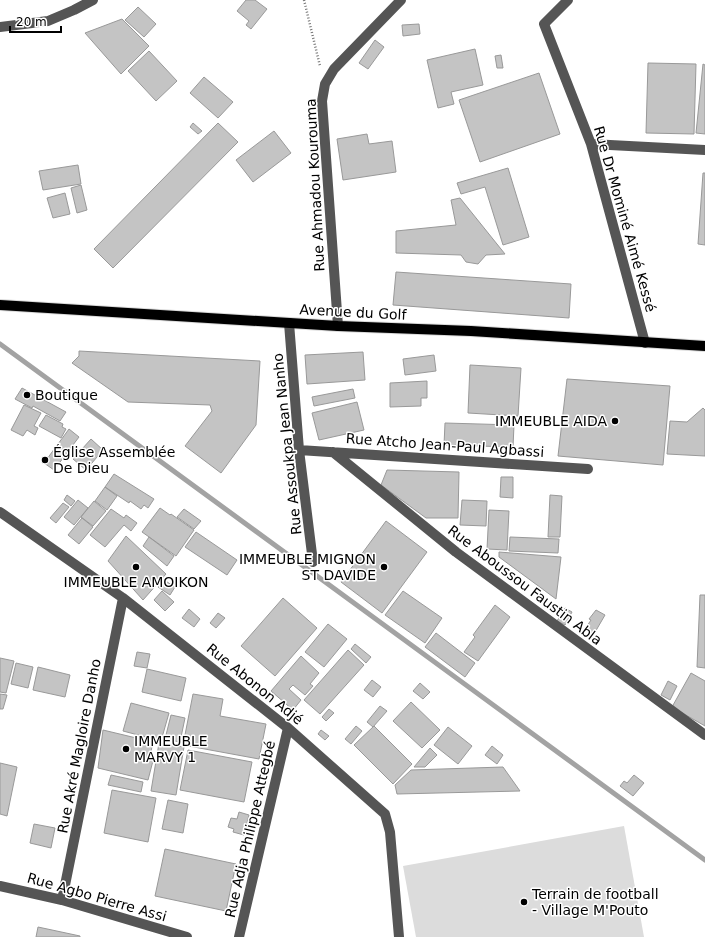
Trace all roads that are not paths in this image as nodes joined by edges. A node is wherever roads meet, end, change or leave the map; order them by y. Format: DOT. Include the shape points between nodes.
graph roads {
  1 [pos="93,0"];
  2 [pos="401,0"];
  3 [pos="568,0"];
  4 [pos="0,27"];
  5 [pos="591,144"];
  6 [pos="705,150"];
  7 [pos="0,305"];
  8 [pos="289,324"];
  9 [pos="338,326"];
  10 [pos="645,343"];
  11 [pos="705,346"];
  12 [pos="299,450"];
  13 [pos="333,452"];
  14 [pos="588,469"];
  15 [pos="0,512"];
  16 [pos="313,562"];
  17 [pos="123,598"];
  18 [pos="288,728"];
  19 [pos="705,735"];
  20 [pos="0,886"];
  21 [pos="62,900"];
  22 [pos="187,937"];
  23 [pos="239,937"];
  24 [pos="399,937"];
  1 -- 4 [label="street" via="48,21"];
  2 -- 9 [label="street, Rue Ahmadou Kourouma" via="342,61 325,84 322,102"];
  3 -- 5 [label="street, Rue Dr Mominé Aimé Kessé" via="544,24"];
  5 -- 6 [label="street"];
  5 -- 10 [label="street, Rue Dr Mominé Aimé Kessé"];
  7 -- 8 [label="main road, Avenue du Golf"];
  8 -- 9 [label="main road, Avenue du Golf"];
  8 -- 12 [label="street, Rue Assoukpa Jean Nanho"];
  9 -- 10 [label="main road, Avenue du Golf" via="472,331"];
  10 -- 11 [label="main road, Avenue du Golf"];
  12 -- 13 [label="street, Rue Atcho Jean-Paul Agbassi"];
  12 -- 16 [label="street, Rue Assoukpa Jean Nanho"];
  13 -- 14 [label="street, Rue Atcho Jean-Paul Agbassi"];
  13 -- 19 [label="street, Rue Aboussou Faustin Abla" via="456,552"];
  15 -- 17 [label="street, Rue Abonon Adjé"];
  17 -- 18 [label="street, Rue Abonon Adjé"];
  17 -- 21 [label="street, Rue Akré Magloire Danho"];
  18 -- 23 [label="street, Rue Adja Philippe Attegbé"];
  18 -- 24 [label="street, Rue Abonon Adjé" via="385,814 390,832"];
  20 -- 21 [label="street, Rue Agbo Pierre Assi"];
  21 -- 22 [label="street, Rue Agbo Pierre Assi"];
}
